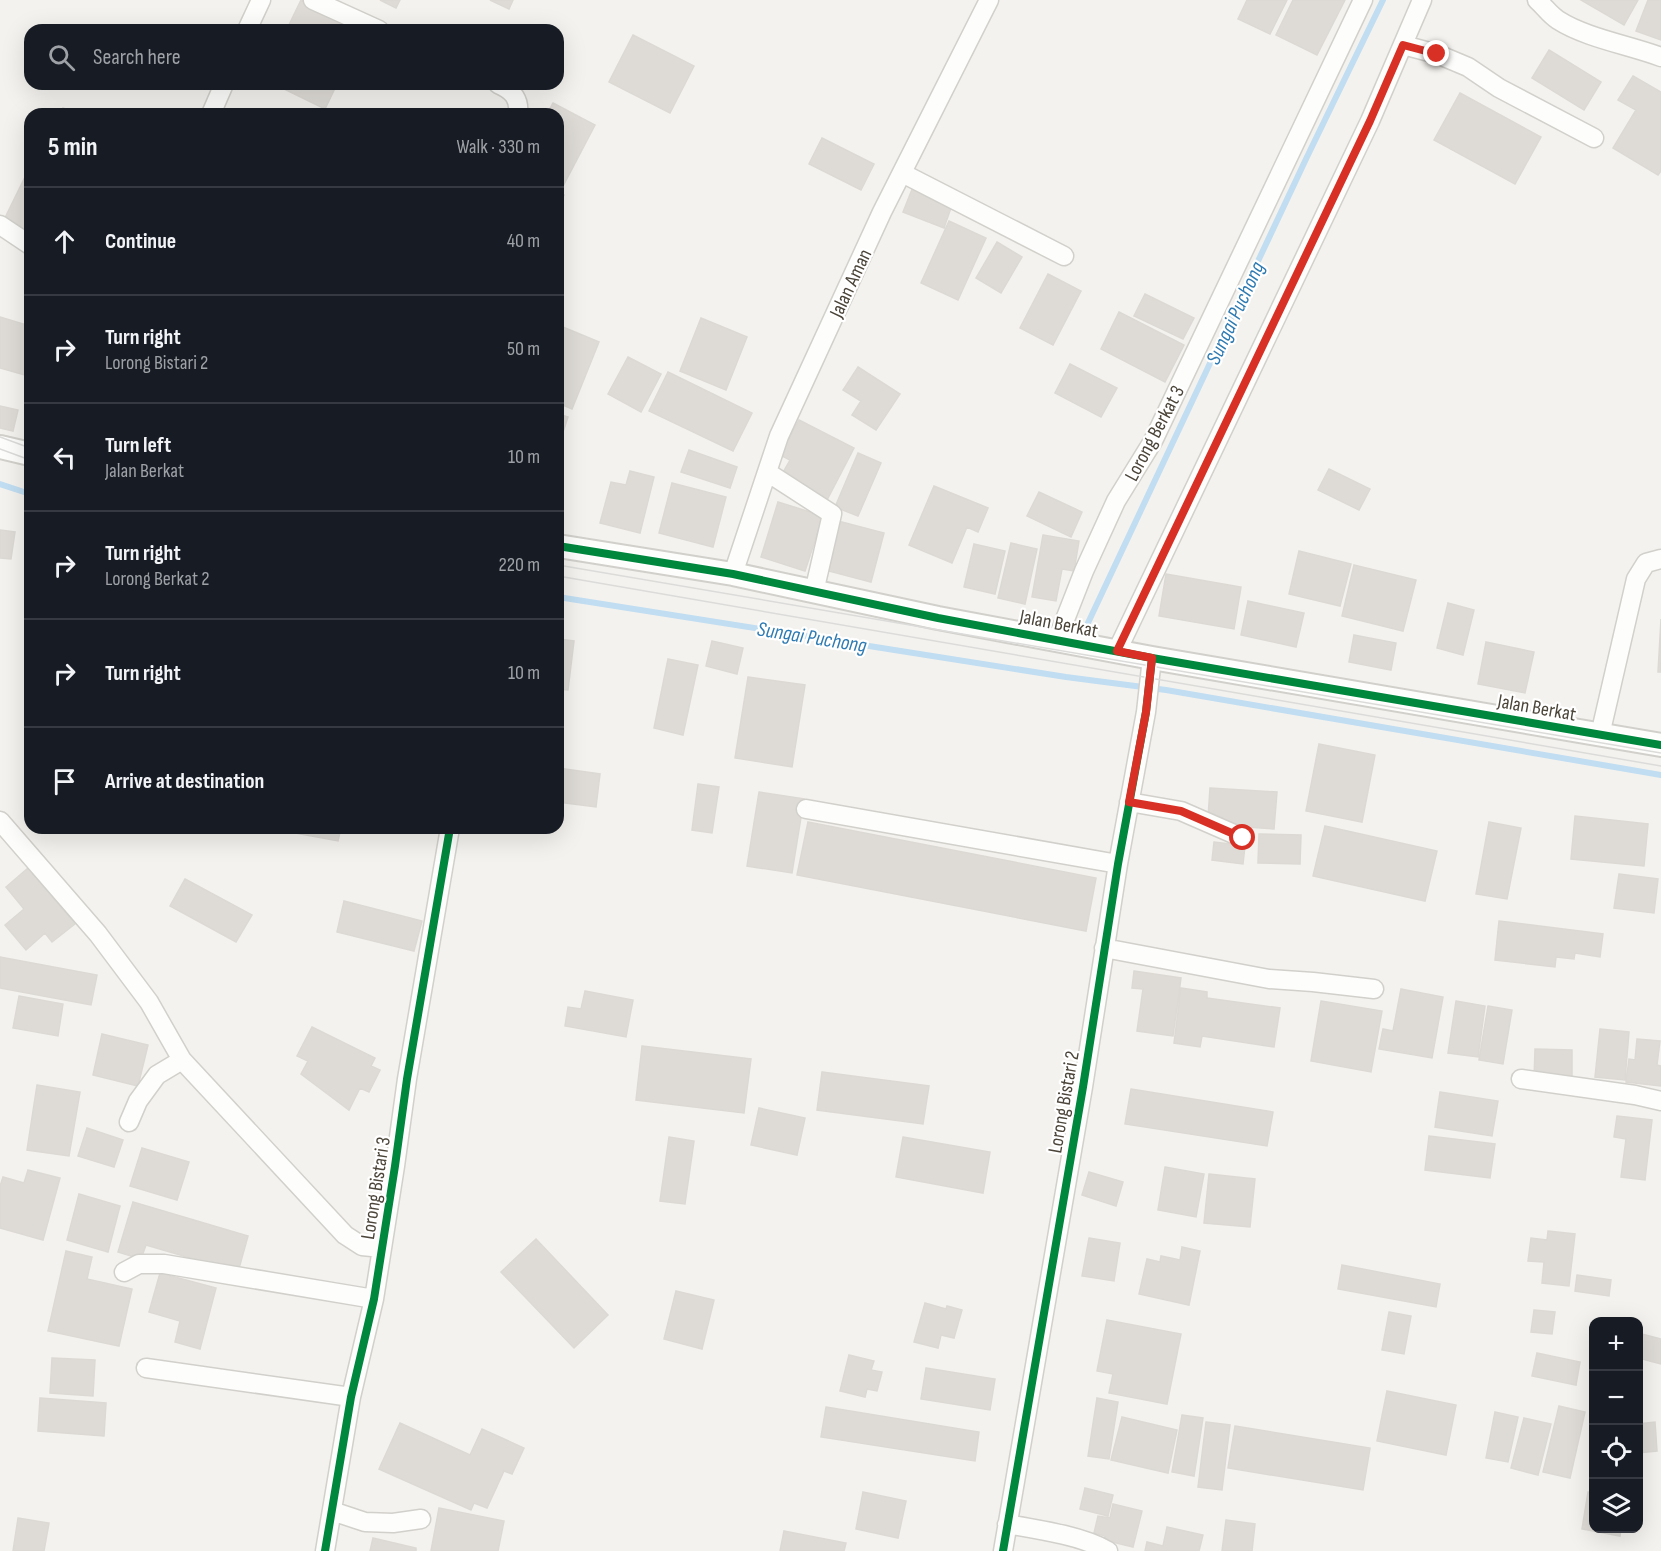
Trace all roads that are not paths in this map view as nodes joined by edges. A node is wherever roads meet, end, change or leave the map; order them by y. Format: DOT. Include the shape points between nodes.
graph roads {
  1 [pos="261,0"];
  2 [pos="313,0"];
  3 [pos="1363,0"];
  4 [pos="1422,0"];
  5 [pos="1537,0"];
  6 [pos="981,5"];
  7 [pos="250,24"];
  8 [pos="366,24"];
  9 [pos="1403,45"];
  10 [pos="1661,57"];
  11 [pos="221,90"];
  12 [pos="510,90"];
  13 [pos="214,108"];
  14 [pos="518,108"];
  15 [pos="1594,138"];
  16 [pos="902,173"];
  17 [pos="0,225"];
  18 [pos="24,241"];
  19 [pos="1064,256"];
  20 [pos="0,447"];
  21 [pos="24,448"];
  22 [pos="767,472"];
  23 [pos="564,547"];
  24 [pos="1661,559"];
  25 [pos="733,574"];
  26 [pos="814,592"];
  27 [pos="1058,640"];
  28 [pos="1117,651"];
  29 [pos="1151,667"];
  30 [pos="1600,735"];
  31 [pos="1661,745"];
  32 [pos="1129,802"];
  33 [pos="806,809"];
  34 [pos="0,821"];
  35 [pos="449,834"];
  36 [pos="1243,838"];
  37 [pos="1118,864"];
  38 [pos="1104,948"];
  39 [pos="1374,990"];
  40 [pos="182,1060"];
  41 [pos="1521,1079"];
  42 [pos="1661,1101"];
  43 [pos="129,1122"];
  44 [pos="382,1248"];
  45 [pos="124,1272"];
  46 [pos="374,1299"];
  47 [pos="146,1368"];
  48 [pos="351,1397"];
  49 [pos="332,1512"];
  50 [pos="421,1519"];
  51 [pos="1007,1524"];
  52 [pos="326,1551"];
  53 [pos="1003,1551"];
  54 [pos="1108,1551"];
  1 -- 7 [label="street"];
  2 -- 8 [label="street"];
  3 -- 27 [label="street, Lorong Berkat 3" via="1153,441 1116,501"];
  4 -- 9 [label="street"];
  5 -- 10 [label="street" via="1560,21 1590,35"];
  6 -- 16 [label="street, Jalan Aman"];
  9 -- 15 [label="street" via="1468,67 1499,88"];
  9 -- 28 [label="street"];
  11 -- 13 [label="street"];
  12 -- 14 [label="street"];
  16 -- 19 [label="street"];
  16 -- 22 [label="street, Jalan Aman" via="779,436"];
  17 -- 18 [label="street"];
  20 -- 21 [label="street"];
  22 -- 25 [label="street, Jalan Aman"];
  22 -- 26 [label="street" via="832,514"];
  23 -- 25 [label="street, Jalan Berkat"];
  24 -- 30 [label="street" via="1646,563 1636,579"];
  25 -- 26 [label="street, Jalan Berkat"];
  26 -- 27 [label="street, Jalan Berkat"];
  27 -- 28 [label="street, Jalan Berkat"];
  28 -- 29 [label="street, Jalan Berkat"];
  29 -- 30 [label="street, Jalan Berkat"];
  29 -- 32 [label="street, Lorong Bistari 2"];
  30 -- 31 [label="street, Jalan Berkat"];
  32 -- 36 [label="street" via="1181,811"];
  32 -- 37 [label="street, Lorong Bistari 2"];
  33 -- 37 [label="street"];
  34 -- 40 [label="street" via="105,942 149,1002"];
  35 -- 44 [label="street, Lorong Bistari 3"];
  37 -- 38 [label="street, Lorong Bistari 2"];
  38 -- 39 [label="street" via="1269,979"];
  38 -- 51 [label="street, Lorong Bistari 2"];
  40 -- 43 [label="street" via="157,1075 138,1101"];
  40 -- 44 [label="street" via="345,1235 362,1246"];
  41 -- 42 [label="street"];
  44 -- 46 [label="street, Lorong Bistari 3"];
  45 -- 46 [label="street" via="139,1264 164,1264"];
  46 -- 48 [label="street, Lorong Bistari 3"];
  47 -- 48 [label="street"];
  48 -- 49 [label="street, Lorong Bistari 3"];
  49 -- 50 [label="street" via="365,1522"];
  49 -- 52 [label="street, Lorong Bistari 3"];
  51 -- 53 [label="street, Lorong Bistari 2"];
  51 -- 54 [label="street" via="1058,1534"];
}
